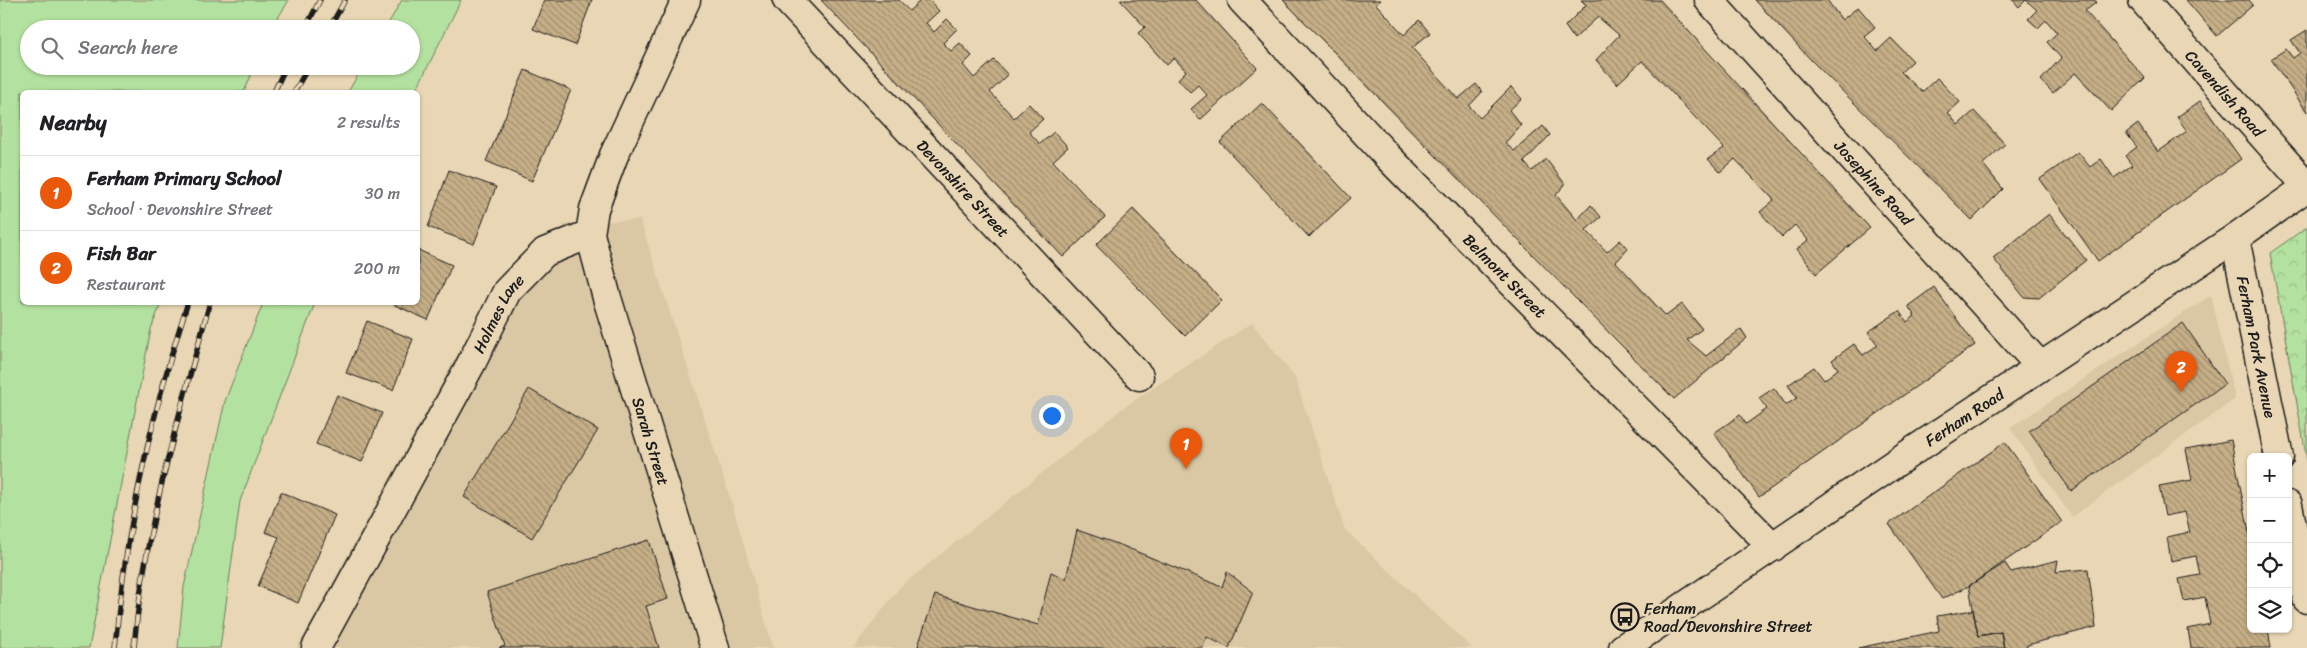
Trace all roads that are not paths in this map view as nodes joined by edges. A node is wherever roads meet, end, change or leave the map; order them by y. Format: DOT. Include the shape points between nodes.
graph roads {
  1 [pos="686,0"];
  2 [pos="787,0"];
  3 [pos="1242,0"];
  4 [pos="1709,0"];
  5 [pos="2143,0"];
  6 [pos="2307,187"];
  7 [pos="590,234"];
  8 [pos="2236,238"];
  9 [pos="2040,366"];
  10 [pos="1139,376"];
  11 [pos="2278,453"];
  12 [pos="2292,525"];
  13 [pos="1773,547"];
  14 [pos="2307,599"];
  15 [pos="316,648"];
  16 [pos="715,648"];
  17 [pos="1623,648"];
  1 -- 7 [label="street" via="614,155 594,209"];
  2 -- 10 [label="street, Devonshire Street"];
  3 -- 13 [label="street, Belmont Street" via="1388,157"];
  4 -- 9 [label="street, Josephine Road"];
  5 -- 6 [label="street, Cavendish Road"];
  6 -- 8 [label="street, Ferham Road"];
  7 -- 15 [label="street, Holmes Lane" via="545,252 507,292"];
  7 -- 16 [label="street, Sarah Street"];
  8 -- 9 [label="street, Ferham Road"];
  8 -- 11 [label="street, Ferham Park Avenue"];
  9 -- 13 [label="street, Ferham Road"];
  12 -- 14 [label="street"];
  13 -- 17 [label="street, Ferham Road"];
}
